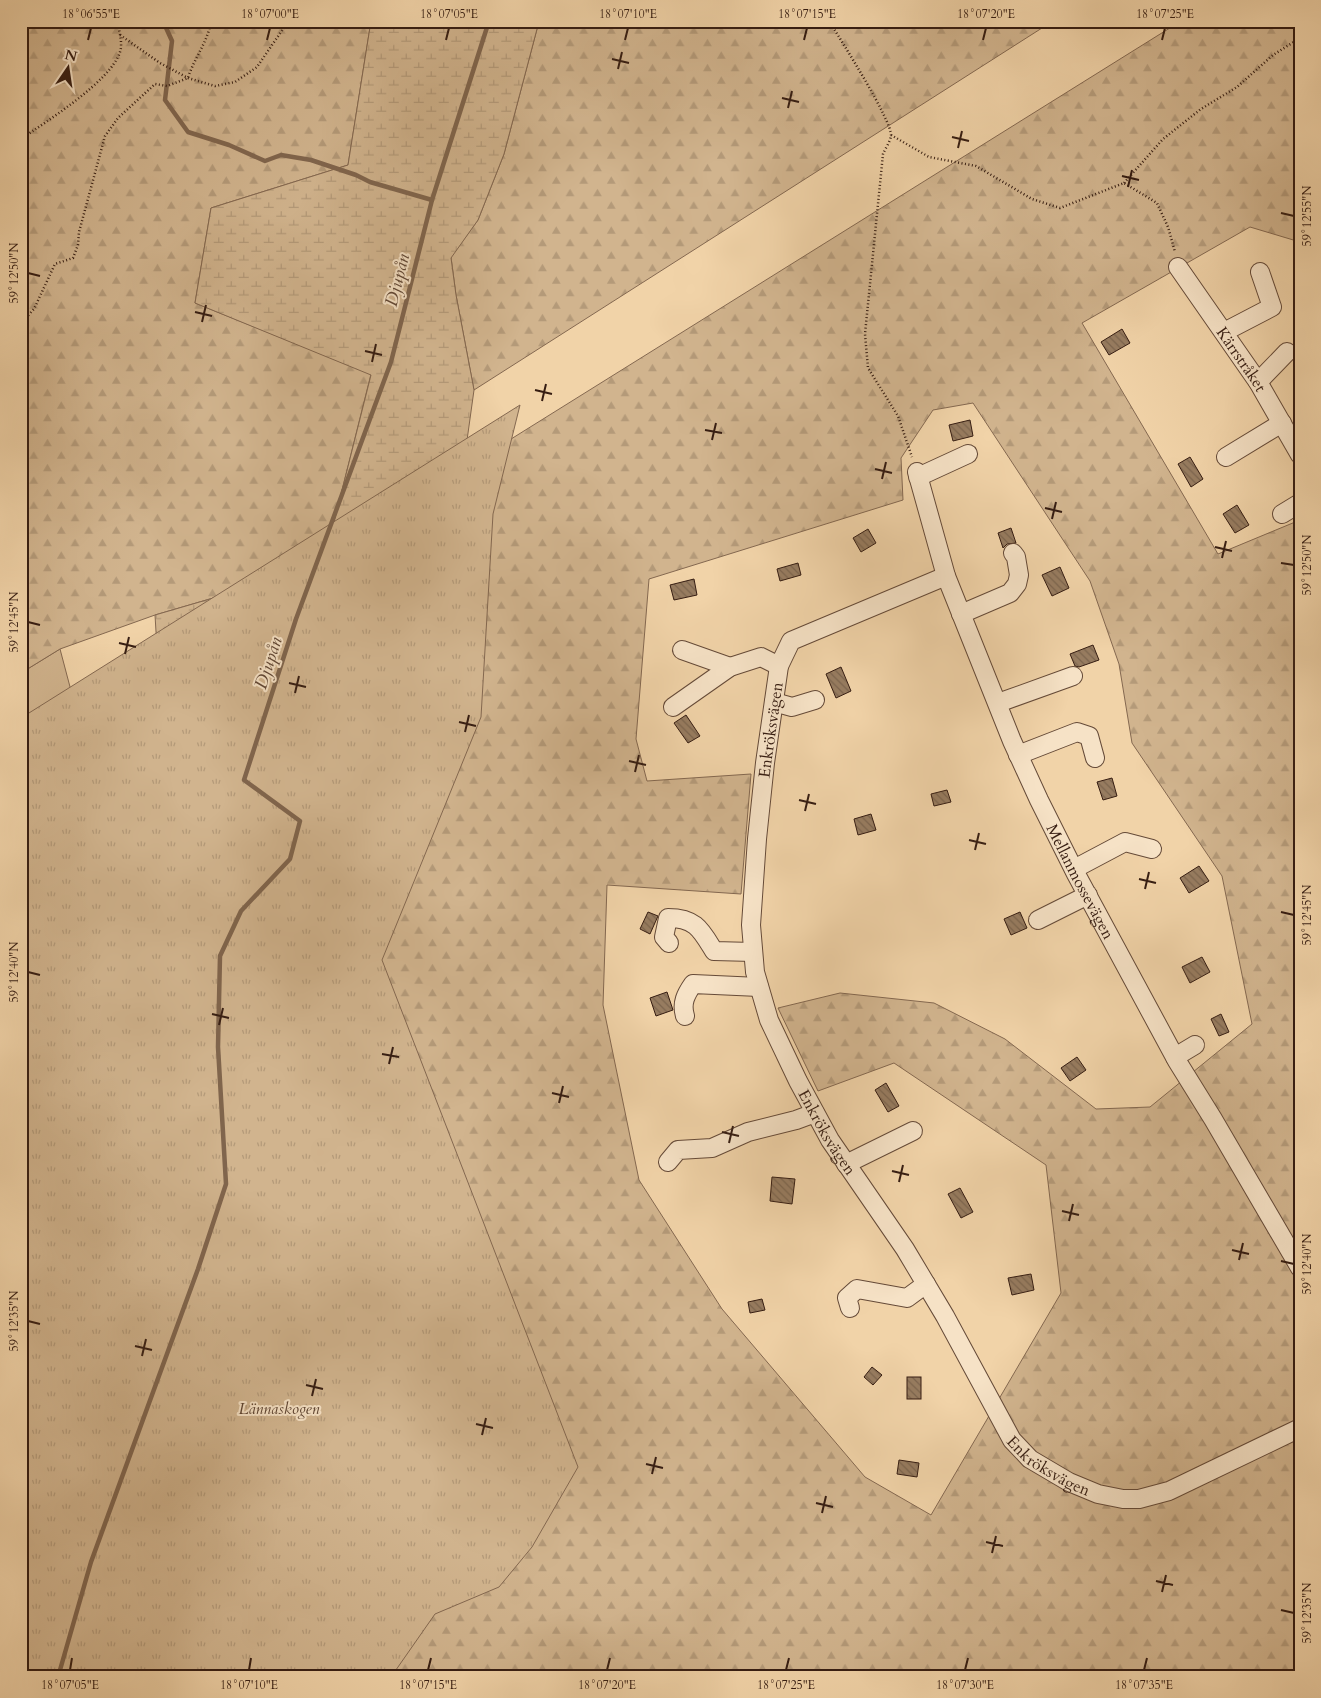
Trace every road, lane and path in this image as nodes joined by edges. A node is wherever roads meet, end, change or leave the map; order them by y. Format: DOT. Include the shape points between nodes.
graph roads {
  1 [pos="117,21"];
  2 [pos="211,21"];
  3 [pos="293,21"];
  4 [pos="828,21"];
  5 [pos="120,35"];
  6 [pos="1300,38"];
  7 [pos="188,78"];
  8 [pos="891,135"];
  9 [pos="21,139"];
  10 [pos="1124,182"];
  11 [pos="1178,267"];
  12 [pos="1260,272"];
  13 [pos="21,323"];
  14 [pos="1224,332"];
  15 [pos="1287,352"];
  16 [pos="1258,382"];
  17 [pos="1282,423"];
  18 [pos="968,454"];
  19 [pos="1300,455"];
  20 [pos="1226,457"];
  21 [pos="918,475"];
  22 [pos="1300,503"];
  23 [pos="1282,514"];
  24 [pos="1014,553"];
  25 [pos="946,576"];
  26 [pos="961,614"];
  27 [pos="682,650"];
  28 [pos="779,666"];
  29 [pos="730,667"];
  30 [pos="1073,676"];
  31 [pos="815,700"];
  32 [pos="774,702"];
  33 [pos="998,703"];
  34 [pos="673,707"];
  35 [pos="1018,755"];
  36 [pos="1095,758"];
  37 [pos="1152,849"];
  38 [pos="1074,870"];
  39 [pos="1088,895"];
  40 [pos="1038,920"];
  41 [pos="669,943"];
  42 [pos="753,952"];
  43 [pos="759,988"];
  44 [pos="685,1016"];
  45 [pos="1195,1045"];
  46 [pos="1175,1057"];
  47 [pos="815,1113"];
  48 [pos="913,1131"];
  49 [pos="668,1162"];
  50 [pos="846,1164"];
  51 [pos="1300,1268"];
  52 [pos="926,1284"];
  53 [pos="850,1308"];
  54 [pos="1300,1428"];
  1 -- 5 [label="path"];
  2 -- 7 [label="path" via="209,33"];
  3 -- 7 [label="path" via="283,29 258,67 235,82 215,86"];
  4 -- 8 [label="path" via="887,120"];
  5 -- 7 [label="path"];
  5 -- 9 [label="path" via="121,51 112,68 94,86"];
  6 -- 10 [label="path" via="1171,133"];
  7 -- 13 [label="path" via="167,86 155,84 118,118 106,136 74,258 56,264 34,308"];
  8 -- 10 [label="path" via="929,157 976,166 1032,199 1060,208"];
  8 -- 21 [label="path" via="883,154 865,334 868,368 898,416"];
  10 -- 11 [label="path" via="1157,203 1168,227"];
  11 -- 14 [label="street, Kärrstråket"];
  12 -- 14 [label="street" via="1272,307"];
  14 -- 16 [label="street, Kärrstråket"];
  15 -- 16 [label="street"];
  16 -- 17 [label="street, Kärrstråket"];
  17 -- 19 [label="street, Kärrstråket"];
  17 -- 20 [label="street"];
  18 -- 21 [label="street"];
  21 -- 25 [label="street, Mellanmossevägen"];
  22 -- 23 [label="street"];
  24 -- 26 [label="street" via="1019,575 1010,593"];
  25 -- 26 [label="street, Mellanmossevägen"];
  25 -- 28 [label="street, Enkröksvägen" via="791,641"];
  26 -- 33 [label="street, Mellanmossevägen"];
  27 -- 29 [label="street"];
  28 -- 29 [label="street" via="761,657"];
  28 -- 32 [label="street, Enkröksvägen"];
  29 -- 34 [label="street"];
  30 -- 33 [label="street"];
  31 -- 32 [label="street" via="792,707"];
  32 -- 42 [label="street, Enkröksvägen" via="757,839 751,925"];
  33 -- 35 [label="street, Mellanmossevägen"];
  35 -- 36 [label="street" via="1076,732 1089,736"];
  35 -- 38 [label="street, Mellanmossevägen"];
  37 -- 38 [label="street" via="1124,842"];
  38 -- 39 [label="street, Mellanmossevägen"];
  39 -- 40 [label="street"];
  39 -- 46 [label="street, Mellanmossevägen"];
  41 -- 42 [label="street" via="664,937 668,918 679,918 697,925 714,951"];
  42 -- 43 [label="street, Enkröksvägen"];
  43 -- 44 [label="street" via="693,984 684,996"];
  43 -- 47 [label="street, Enkröksvägen" via="769,1020"];
  45 -- 46 [label="street"];
  46 -- 51 [label="street, Mellanmossevägen"];
  47 -- 49 [label="street" via="748,1132 712,1148 678,1150"];
  47 -- 50 [label="street, Enkröksvägen"];
  48 -- 50 [label="street"];
  50 -- 52 [label="street, Enkröksvägen"];
  52 -- 53 [label="street" via="907,1298 857,1289 847,1298"];
  52 -- 54 [label="street, Enkröksvägen" via="1012,1440 1030,1459 1069,1482 1098,1494 1123,1499 1169,1491"];
}
